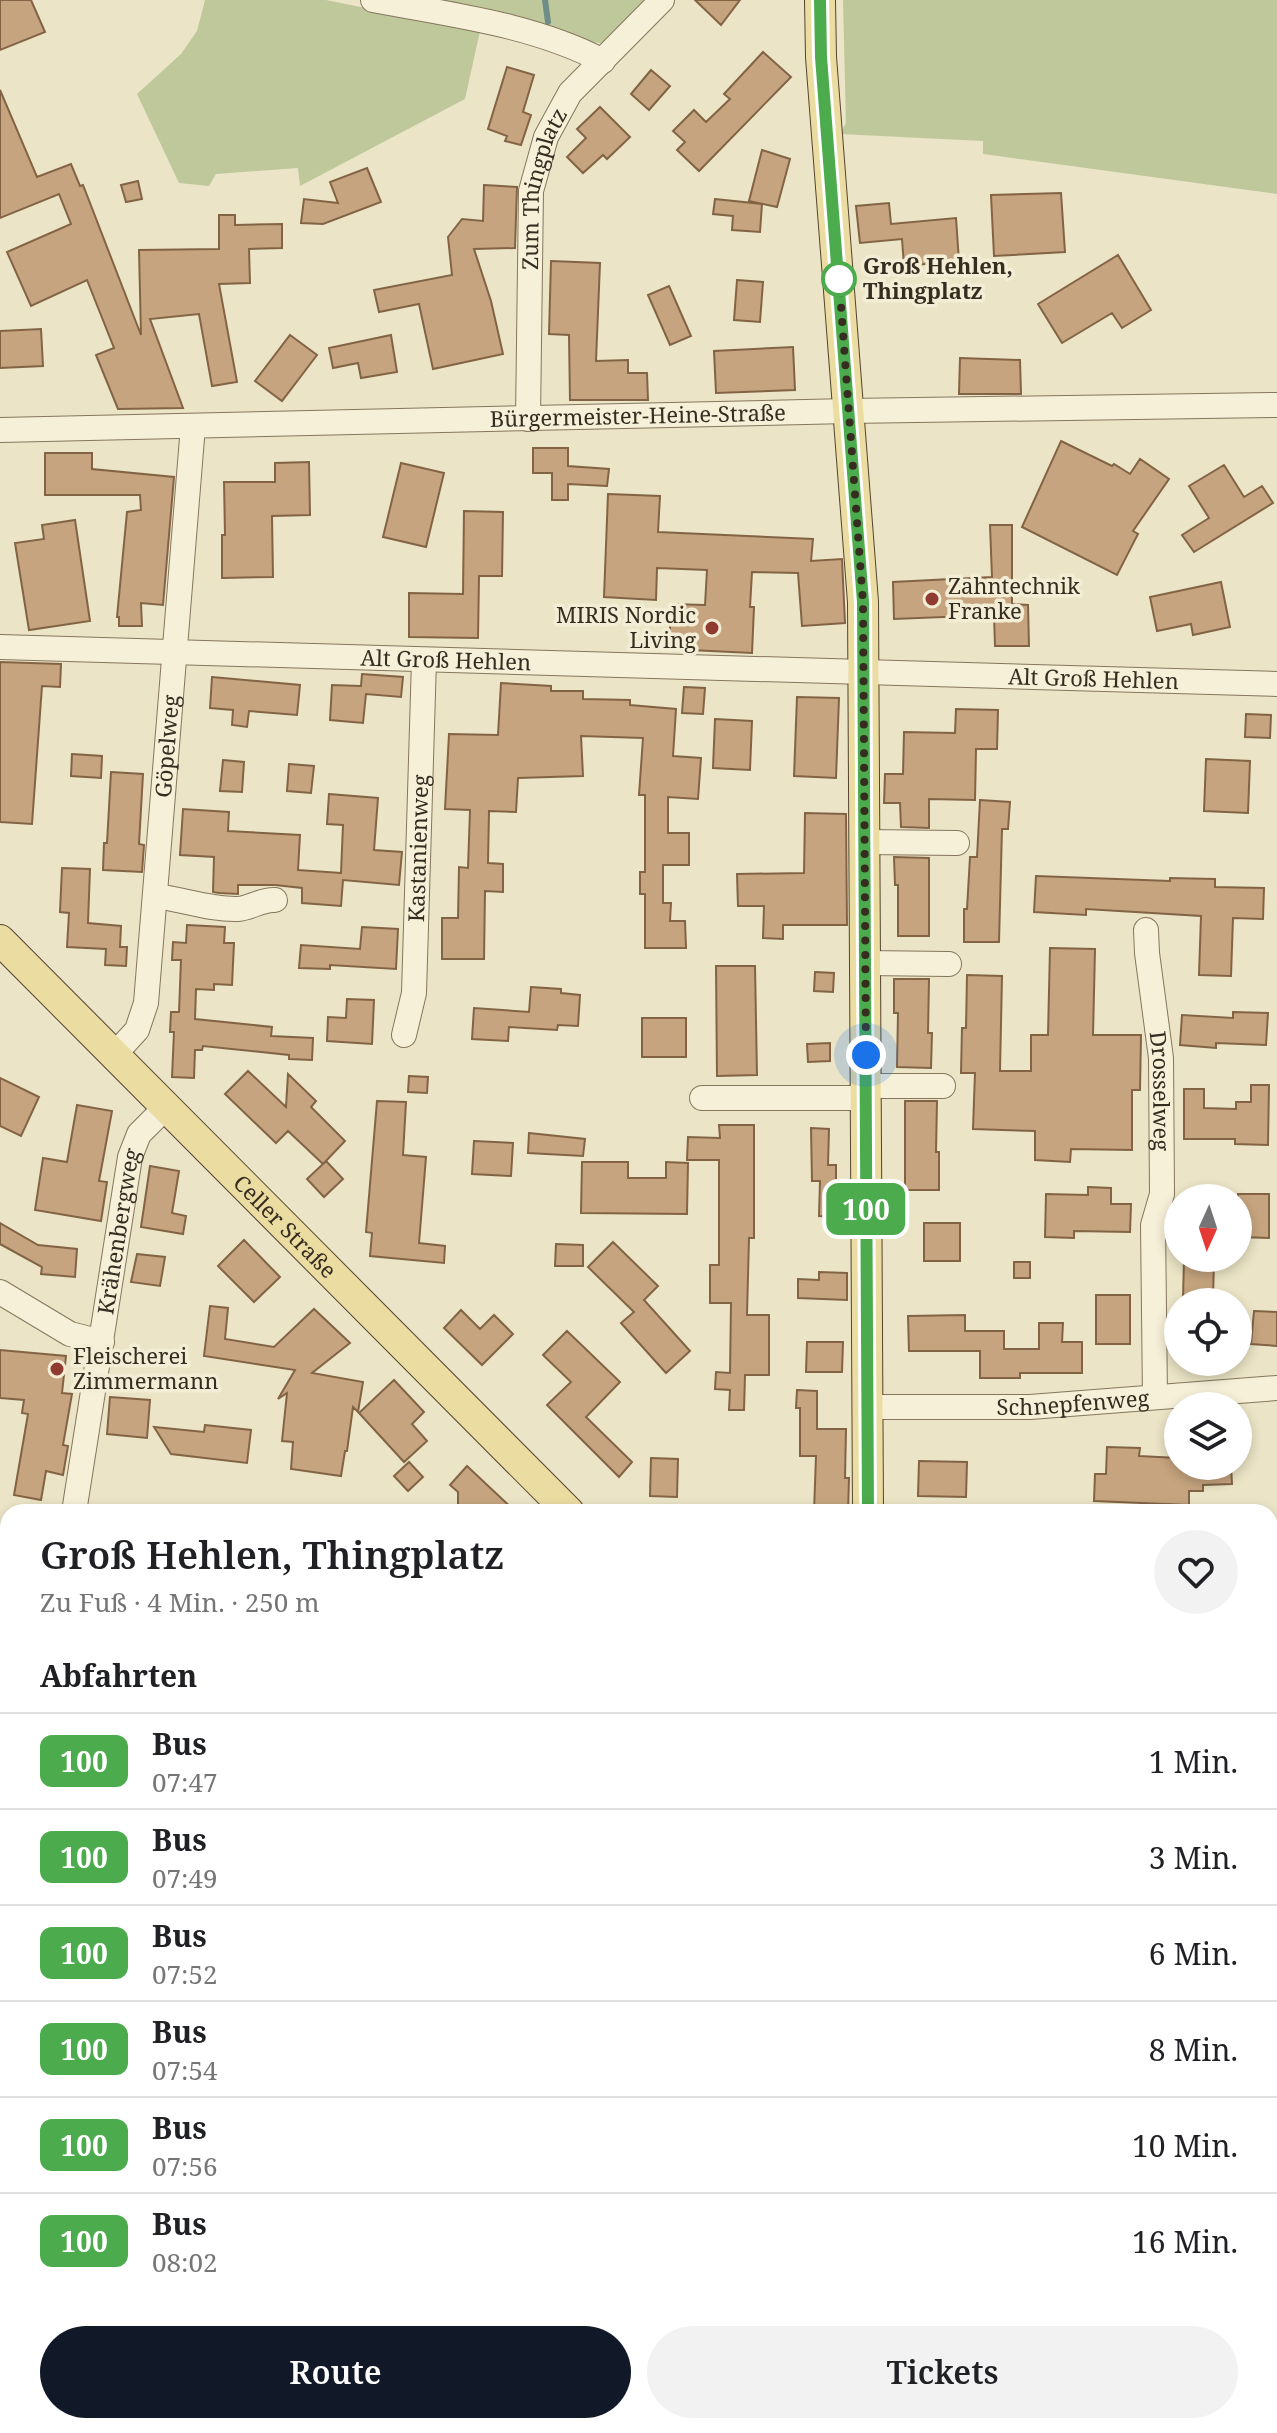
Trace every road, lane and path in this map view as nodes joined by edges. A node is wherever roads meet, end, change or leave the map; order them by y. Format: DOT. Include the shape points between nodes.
graph roads {
  1 [pos="373,0"];
  2 [pos="662,0"];
  3 [pos="820,0"];
  4 [pos="603,61"];
  5 [pos="1277,405"];
  6 [pos="848,411"];
  7 [pos="528,419"];
  8 [pos="193,426"];
  9 [pos="0,430"];
  10 [pos="0,647"];
  11 [pos="176,653"];
  12 [pos="424,660"];
  13 [pos="865,673"];
  14 [pos="1277,684"];
  15 [pos="865,842"];
  16 [pos="957,843"];
  17 [pos="155,896"];
  18 [pos="275,900"];
  19 [pos="1146,930"];
  20 [pos="0,940"];
  21 [pos="865,963"];
  22 [pos="949,964"];
  23 [pos="404,1035"];
  24 [pos="114,1055"];
  25 [pos="943,1086"];
  26 [pos="866,1092"];
  27 [pos="702,1098"];
  28 [pos="166,1107"];
  29 [pos="0,1292"];
  30 [pos="102,1342"];
  31 [pos="1277,1388"];
  32 [pos="1155,1397"];
  33 [pos="867,1407"];
  34 [pos="75,1504"];
  35 [pos="561,1504"];
  36 [pos="868,1504"];
  1 -- 4 [label="street" via="505,25"];
  2 -- 4 [label="street, Zum Thingplatz"];
  3 -- 6 [label="main road"];
  4 -- 7 [label="street, Zum Thingplatz" via="570,93 546,137 531,191"];
  5 -- 6 [label="street, Bürgermeister-Heine-Straße"];
  6 -- 7 [label="street, Bürgermeister-Heine-Straße"];
  6 -- 13 [label="main road"];
  7 -- 8 [label="street, Bürgermeister-Heine-Straße"];
  8 -- 9 [label="street, Bürgermeister-Heine-Straße"];
  8 -- 11 [label="street, Göpelweg"];
  10 -- 11 [label="street, Alt Groß Hehlen"];
  11 -- 12 [label="street, Alt Groß Hehlen"];
  11 -- 17 [label="street, Göpelweg"];
  12 -- 13 [label="street, Alt Groß Hehlen"];
  12 -- 23 [label="street, Kastanienweg" via="414,993"];
  13 -- 14 [label="street, Alt Groß Hehlen"];
  13 -- 15 [label="main road"];
  15 -- 16 [label="street"];
  15 -- 21 [label="main road"];
  17 -- 18 [label="street" via="222,908"];
  17 -- 24 [label="street, Göpelweg" via="146,1003 137,1030"];
  19 -- 32 [label="street, Drosselweg" via="1161,1058 1162,1194 1153,1225"];
  20 -- 24 [label="main road, Celler Straße"];
  21 -- 22 [label="street"];
  21 -- 26 [label="main road"];
  24 -- 28 [label="main road, Celler Straße"];
  25 -- 26 [label="street"];
  26 -- 27 [label="street"];
  26 -- 33 [label="main road"];
  28 -- 30 [label="street, Krähenbergweg" via="139,1134 130,1157"];
  28 -- 35 [label="main road, Celler Straße"];
  29 -- 30 [label="street" via="70,1334"];
  30 -- 34 [label="street, Krähenbergweg"];
  31 -- 32 [label="street, Schnepfenweg"];
  32 -- 33 [label="street, Schnepfenweg" via="1030,1407"];
  33 -- 36 [label="main road"];
}
